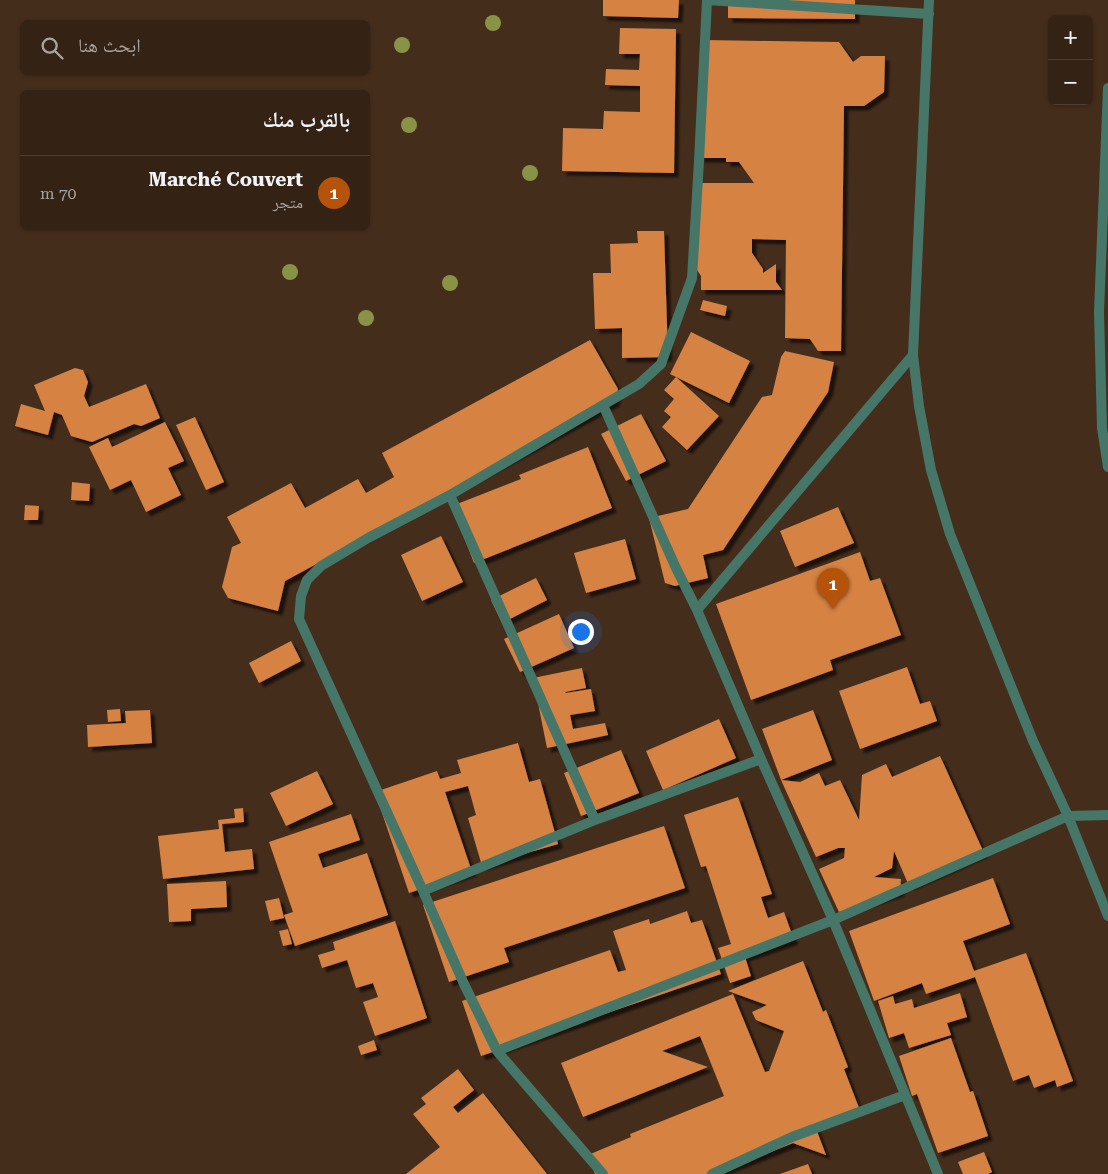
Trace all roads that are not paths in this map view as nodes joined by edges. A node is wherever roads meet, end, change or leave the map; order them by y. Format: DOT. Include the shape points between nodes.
graph roads {
  1 [pos="929,0"];
  2 [pos="929,14"];
  3 [pos="1108,88"];
  4 [pos="1099,312"];
  5 [pos="1108,320"];
  6 [pos="913,355"];
  7 [pos="603,405"];
  8 [pos="1108,467"];
  9 [pos="450,495"];
  10 [pos="697,610"];
  11 [pos="761,759"];
  12 [pos="1108,815"];
  13 [pos="1068,816"];
  14 [pos="596,820"];
  15 [pos="423,891"];
  16 [pos="1108,916"];
  17 [pos="833,920"];
  18 [pos="497,1051"];
  19 [pos="905,1095"];
  20 [pos="603,1174"];
  21 [pos="712,1174"];
  22 [pos="938,1174"];
  1 -- 2 [label="street"];
  2 -- 6 [label="street"];
  2 -- 7 [label="street" via="707,0 692,278 661,364 639,384"];
  3 -- 4 [label="street"];
  4 -- 5 [label="street"];
  4 -- 8 [label="street" via="1102,428"];
  6 -- 10 [label="street"];
  6 -- 13 [label="street" via="931,470 950,534 1033,741"];
  7 -- 9 [label="street"];
  7 -- 10 [label="street"];
  9 -- 14 [label="street"];
  9 -- 15 [label="street" via="321,566 307,580 300,596 299,619"];
  10 -- 11 [label="street"];
  11 -- 14 [label="street"];
  11 -- 17 [label="street"];
  12 -- 13 [label="street"];
  13 -- 16 [label="street"];
  13 -- 17 [label="street"];
  14 -- 15 [label="street"];
  15 -- 18 [label="street"];
  17 -- 18 [label="street"];
  17 -- 19 [label="street"];
  18 -- 20 [label="street"];
  19 -- 21 [label="street" via="792,1137"];
  19 -- 22 [label="street"];
}
